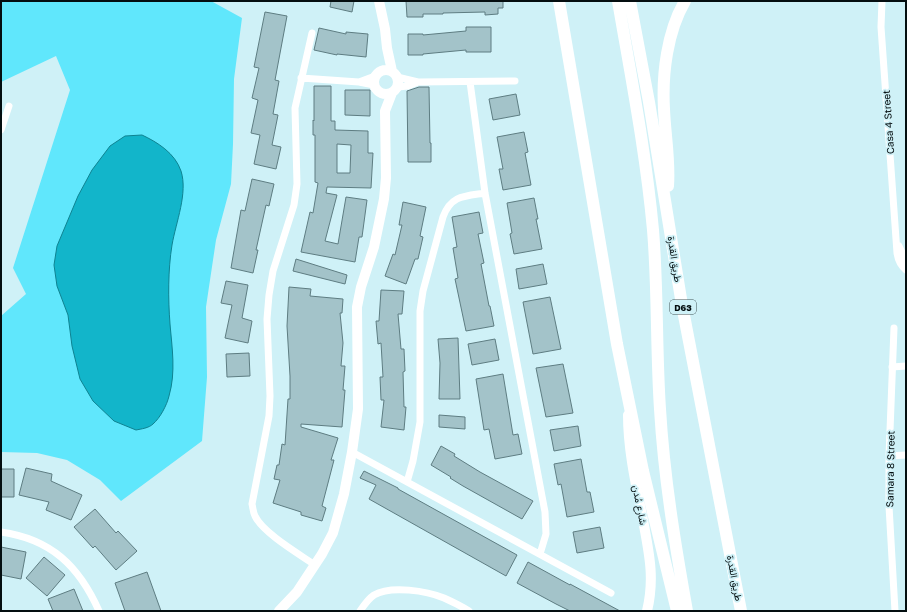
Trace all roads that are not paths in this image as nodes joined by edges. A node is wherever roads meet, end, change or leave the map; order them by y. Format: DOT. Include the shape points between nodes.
graph roads {
  1 [pos="379,1"];
  2 [pos="559,1"];
  3 [pos="618,1"];
  4 [pos="630,1"];
  5 [pos="685,1"];
  6 [pos="882,1"];
  7 [pos="312,33"];
  8 [pos="301,78"];
  9 [pos="386,81"];
  10 [pos="470,82"];
  11 [pos="515,82"];
  12 [pos="9,106"];
  13 [pos="385,111"];
  14 [pos="1,130"];
  15 [pos="486,193"];
  16 [pos="666,203"];
  17 [pos="897,242"];
  18 [pos="906,261"];
  19 [pos="906,270"];
  20 [pos="894,328"];
  21 [pos="906,366"];
  22 [pos="892,367"];
  23 [pos="628,399"];
  24 [pos="352,452"];
  25 [pos="906,455"];
  26 [pos="889,456"];
  27 [pos="407,482"];
  28 [pos="1,532"];
  29 [pos="540,554"];
  30 [pos="315,565"];
  31 [pos="611,593"];
  32 [pos="99,611"];
  33 [pos="279,611"];
  34 [pos="360,611"];
  35 [pos="469,611"];
  36 [pos="647,611"];
  37 [pos="676,611"];
  38 [pos="687,611"];
  39 [pos="742,611"];
  40 [pos="895,611"];
  1 -- 9 [label="street" via="386,29"];
  2 -- 23 [label="main road"];
  3 -- 38 [label="main road, طريق القدرة / D63" via="649,190 656,268 658,370 663,444"];
  4 -- 16 [label="main road, طريق القدرة / D63"];
  5 -- 16 [label="main road" via="674,30 665,76 664,109 669,160"];
  6 -- 17 [label="street, Casa 4 Street" via="881,27"];
  7 -- 8 [label="street"];
  8 -- 9 [label="street"];
  8 -- 30 [label="street" via="295,108 297,184 294,205 269,295 269,416 252,504 254,516 260,525"];
  9 -- 10 [label="street" via="408,86 418,82"];
  9 -- 13 [label="street"];
  9 -- 13 [label="street"];
  10 -- 11 [label="street"];
  10 -- 15 [label="street"];
  12 -- 14 [label="street"];
  13 -- 24 [label="street" via="384,199 357,307 359,394"];
  15 -- 27 [label="street" via="458,198 451,202 443,217 420,311 420,422"];
  15 -- 29 [label="street" via="545,512 546,534"];
  16 -- 39 [label="main road, طريق القدرة / D63" via="682,305"];
  17 -- 18 [label="street, Casa 4 Street"];
  17 -- 19 [label="street, Casa 4 Street" via="898,260"];
  20 -- 22 [label="street, Samara 8 Street"];
  21 -- 22 [label="street"];
  22 -- 26 [label="street, Samara 8 Street"];
  23 -- 36 [label="street, شارع مُدن" via="630,451 651,565"];
  23 -- 37 [label="main road"];
  24 -- 27 [label="street"];
  24 -- 30 [label="street" via="340,512 333,533"];
  25 -- 26 [label="street"];
  26 -- 40 [label="street, Samara 8 Street"];
  27 -- 29 [label="street"];
  28 -- 32 [label="street" via="25,537 46,546 65,559 80,576"];
  29 -- 31 [label="street"];
  30 -- 33 [label="street" via="297,592"];
  34 -- 35 [label="street" via="374,595 392,590 434,594"];
}
